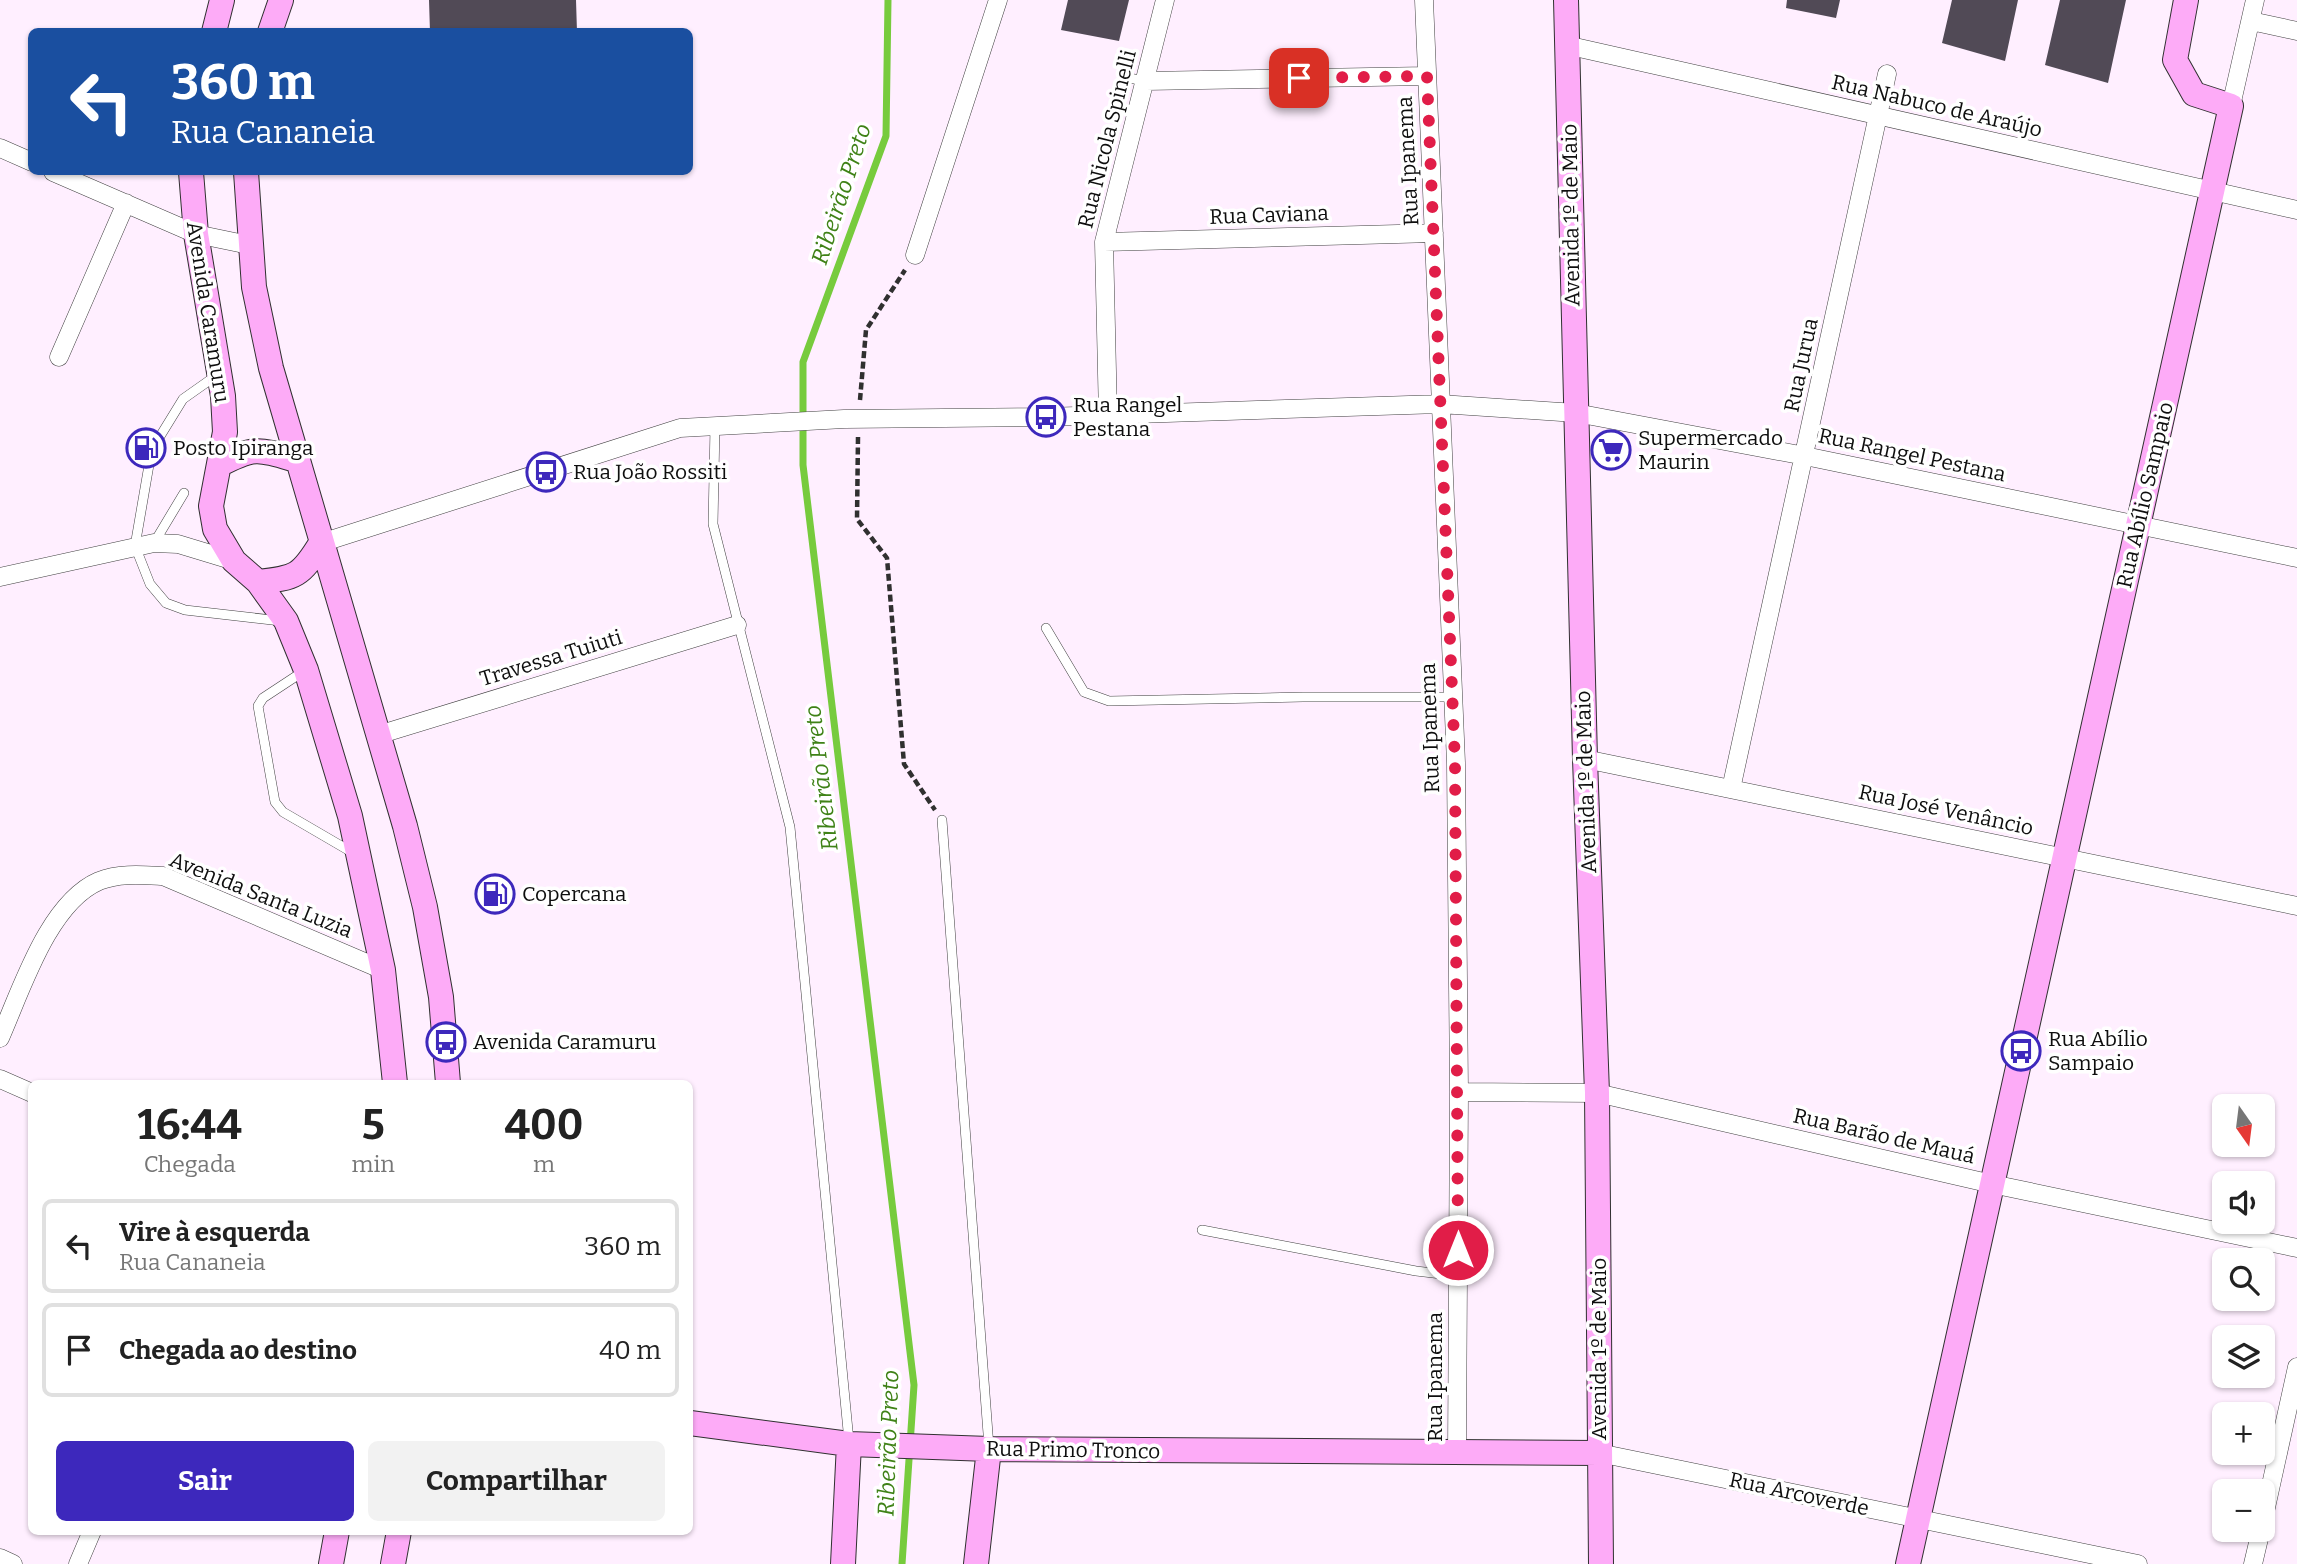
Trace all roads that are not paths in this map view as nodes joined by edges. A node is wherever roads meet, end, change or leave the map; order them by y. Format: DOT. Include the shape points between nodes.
graph roads {
  1 [pos="222,0"];
  2 [pos="281,0"];
  3 [pos="998,0"];
  4 [pos="1165,0"];
  5 [pos="1423,0"];
  6 [pos="1566,0"];
  7 [pos="2186,0"];
  8 [pos="2255,0"];
  9 [pos="2251,21"];
  10 [pos="215,28"];
  11 [pos="271,28"];
  12 [pos="2297,31"];
  13 [pos="1566,45"];
  14 [pos="1887,74"];
  15 [pos="1427,76"];
  16 [pos="1138,80"];
  17 [pos="2231,106"];
  18 [pos="1877,115"];
  19 [pos="0,148"];
  20 [pos="28,160"];
  21 [pos="60,175"];
  22 [pos="191,175"];
  23 [pos="246,175"];
  24 [pos="2214,193"];
  25 [pos="126,203"];
  26 [pos="2297,210"];
  27 [pos="1434,233"];
  28 [pos="196,234"];
  29 [pos="1104,242"];
  30 [pos="249,245"];
  31 [pos="915,255"];
  32 [pos="59,357"];
  33 [pos="219,374"];
  34 [pos="1440,404"];
  35 [pos="1576,413"];
  36 [pos="1108,416"];
  37 [pos="715,426"];
  38 [pos="1805,456"];
  39 [pos="296,460"];
  40 [pos="219,465"];
  41 [pos="184,493"];
  42 [pos="2138,525"];
  43 [pos="154,543"];
  44 [pos="321,543"];
  45 [pos="135,546"];
  46 [pos="2297,558"];
  47 [pos="234,561"];
  48 [pos="0,577"];
  49 [pos="258,582"];
  50 [pos="286,621"];
  51 [pos="737,625"];
  52 [pos="1046,628"];
  53 [pos="306,670"];
  54 [pos="1451,697"];
  55 [pos="378,735"];
  56 [pos="1585,760"];
  57 [pos="1731,789"];
  58 [pos="942,820"];
  59 [pos="359,856"];
  60 [pos="2063,858"];
  61 [pos="2297,906"];
  62 [pos="383,970"];
  63 [pos="0,1038"];
  64 [pos="0,1079"];
  65 [pos="395,1080"];
  66 [pos="448,1080"];
  67 [pos="28,1091"];
  68 [pos="1459,1092"];
  69 [pos="1597,1093"];
  70 [pos="1992,1184"];
  71 [pos="1202,1230"];
  72 [pos="2297,1248"];
  73 [pos="1458,1276"];
  74 [pos="2297,1367"];
  75 [pos="693,1423"];
  76 [pos="860,1445"];
  77 [pos="989,1449"];
  78 [pos="1599,1452"];
  79 [pos="1457,1454"];
  80 [pos="2272,1479"];
  81 [pos="1919,1518"];
  82 [pos="90,1535"];
  83 [pos="336,1535"];
  84 [pos="398,1535"];
  85 [pos="2258,1542"];
  86 [pos="0,1558"];
  87 [pos="13,1564"];
  88 [pos="78,1564"];
  89 [pos="331,1564"];
  90 [pos="393,1564"];
  91 [pos="844,1564"];
  92 [pos="976,1564"];
  93 [pos="1601,1564"];
  94 [pos="1908,1564"];
  95 [pos="2138,1564"];
  96 [pos="2253,1564"];
  1 -- 10 [label="street"];
  2 -- 11 [label="street"];
  3 -- 31 [label="street"];
  4 -- 16 [label="street, Rua Nicola Spinelli"];
  5 -- 15 [label="street, Rua Ipanema"];
  6 -- 13 [label="street, Avenida 1º de Maio"];
  7 -- 17 [label="street" via="2175,60 2194,94"];
  8 -- 9 [label="street, Rua Abílio Sampaio"];
  9 -- 12 [label="street"];
  9 -- 17 [label="street, Rua Abílio Sampaio"];
  13 -- 18 [label="street, Rua Nabuco de Araújo"];
  13 -- 35 [label="street, Avenida 1º de Maio"];
  14 -- 18 [label="street, Rua Jurua"];
  15 -- 16 [label="street"];
  15 -- 27 [label="street, Rua Ipanema"];
  16 -- 29 [label="street, Rua Nicola Spinelli"];
  17 -- 24 [label="street, Rua Abílio Sampaio"];
  18 -- 24 [label="street, Rua Nabuco de Araújo"];
  18 -- 38 [label="street, Rua Jurua"];
  19 -- 20 [label="street"];
  21 -- 25 [label="street"];
  22 -- 28 [label="street, Avenida Caramuru"];
  23 -- 30 [label="street"];
  24 -- 26 [label="street, Rua Nabuco de Araújo"];
  24 -- 42 [label="street, Rua Abílio Sampaio"];
  25 -- 28 [label="street"];
  25 -- 32 [label="street"];
  27 -- 29 [label="street, Rua Caviana"];
  27 -- 34 [label="street, Rua Ipanema"];
  28 -- 30 [label="street"];
  28 -- 33 [label="street, Avenida Caramuru"];
  29 -- 36 [label="street, Rua Nicola Spinelli"];
  30 -- 39 [label="street" via="271,368"];
  33 -- 40 [label="street, Avenida Caramuru" via="225,432"];
  33 -- 45 [label="lane" via="183,399 159,438 149,465"];
  34 -- 35 [label="street, Rua Rangel Pestana"];
  34 -- 36 [label="street, Rua Rangel Pestana"];
  34 -- 54 [label="street, Rua Ipanema"];
  35 -- 38 [label="street, Rua Rangel Pestana"];
  35 -- 56 [label="street, Avenida 1º de Maio"];
  36 -- 37 [label="street, Rua Rangel Pestana" via="851,419"];
  37 -- 44 [label="street" via="680,428"];
  37 -- 51 [label="lane" via="713,524"];
  38 -- 42 [label="street, Rua Rangel Pestana"];
  38 -- 57 [label="street, Rua Jurua"];
  39 -- 40 [label="street" via="259,450 246,451"];
  39 -- 44 [label="street"];
  40 -- 47 [label="street, Avenida Caramuru" via="211,506 215,529"];
  41 -- 43 [label="lane"];
  42 -- 46 [label="street, Rua Rangel Pestana"];
  42 -- 60 [label="street, Rua Abílio Sampaio"];
  43 -- 45 [label="street"];
  43 -- 47 [label="street" via="178,544"];
  44 -- 49 [label="street" via="297,575"];
  44 -- 55 [label="street"];
  45 -- 48 [label="street"];
  45 -- 50 [label="lane" via="150,584 166,603 185,610"];
  47 -- 49 [label="street, Avenida Caramuru"];
  49 -- 50 [label="street, Avenida Caramuru"];
  50 -- 53 [label="street, Avenida Caramuru"];
  51 -- 55 [label="street, Travessa Tuiuti"];
  51 -- 76 [label="lane" via="790,827"];
  52 -- 54 [label="lane" via="1084,692 1109,701"];
  53 -- 59 [label="street, Avenida Caramuru"];
  53 -- 59 [label="lane" via="258,706 275,802 295,820"];
  54 -- 68 [label="street, Rua Ipanema"];
  55 -- 66 [label="street" via="425,907 441,996"];
  56 -- 57 [label="street, Rua José Venâncio"];
  56 -- 69 [label="street, Avenida 1º de Maio"];
  57 -- 60 [label="street, Rua José Venâncio"];
  58 -- 77 [label="lane"];
  59 -- 62 [label="street, Avenida Caramuru"];
  60 -- 61 [label="street, Rua José Venâncio"];
  60 -- 70 [label="street, Rua Abílio Sampaio"];
  62 -- 63 [label="street, Avenida Santa Luzia" via="163,876 131,874 98,881 53,923"];
  62 -- 65 [label="street, Avenida Caramuru"];
  64 -- 67 [label="street"];
  68 -- 69 [label="street, Rua Barão de Mauá"];
  68 -- 73 [label="street, Rua Ipanema"];
  69 -- 70 [label="street, Rua Barão de Mauá"];
  69 -- 78 [label="street, Avenida 1º de Maio"];
  70 -- 72 [label="street, Rua Barão de Mauá"];
  70 -- 81 [label="street, Rua Abílio Sampaio"];
  71 -- 73 [label="lane"];
  73 -- 79 [label="street, Rua Ipanema"];
  74 -- 80 [label="street"];
  75 -- 76 [label="street, Rua Primo Tronco"];
  76 -- 77 [label="street, Rua Primo Tronco"];
  76 -- 91 [label="street"];
  77 -- 79 [label="street, Rua Primo Tronco"];
  77 -- 92 [label="street"];
  78 -- 79 [label="street, Rua Arcoverde"];
  78 -- 81 [label="street, Rua Arcoverde"];
  78 -- 93 [label="street, Avenida 1º de Maio"];
  81 -- 94 [label="street, Rua Abílio Sampaio"];
  81 -- 95 [label="street, Rua Arcoverde"];
  82 -- 88 [label="street"];
  83 -- 89 [label="street"];
  84 -- 90 [label="street"];
  85 -- 96 [label="street"];
  86 -- 87 [label="street"];
}
